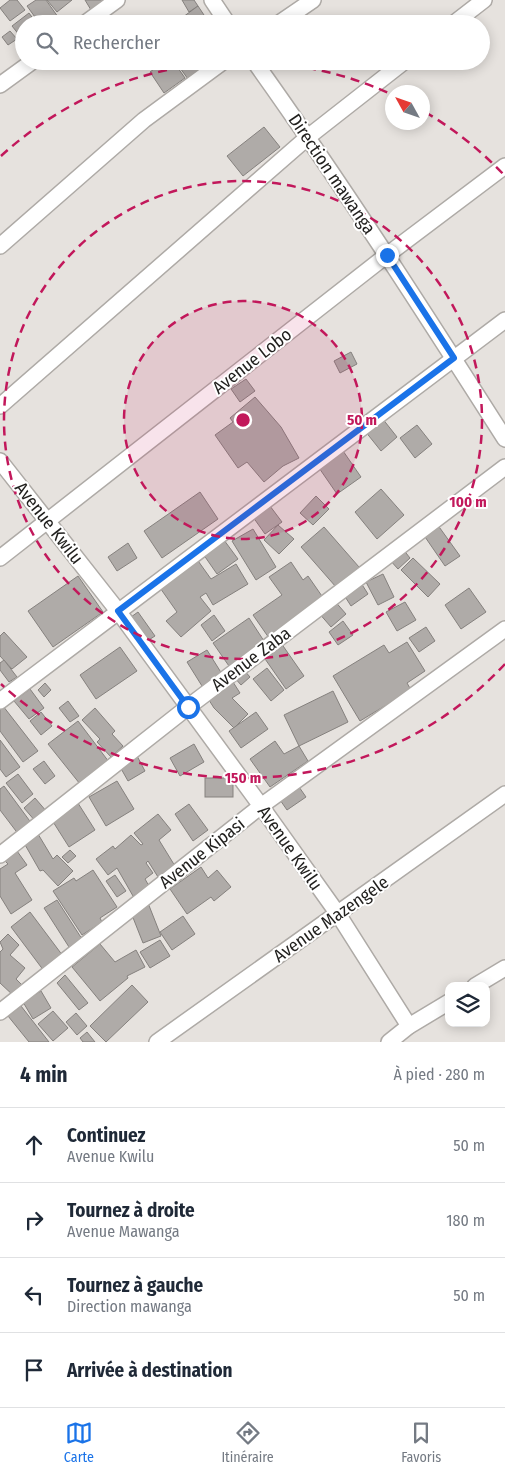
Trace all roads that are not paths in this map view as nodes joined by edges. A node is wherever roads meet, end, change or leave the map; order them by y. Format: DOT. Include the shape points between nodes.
graph roads {
  1 [pos="116,0"];
  2 [pos="212,0"];
  3 [pos="313,0"];
  4 [pos="484,0"];
  5 [pos="96,15"];
  6 [pos="222,15"];
  7 [pos="291,15"];
  8 [pos="465,15"];
  9 [pos="21,70"];
  10 [pos="212,70"];
  11 [pos="260,70"];
  12 [pos="394,70"];
  13 [pos="0,85"];
  14 [pos="308,137"];
  15 [pos="505,166"];
  16 [pos="0,246"];
  17 [pos="387,255"];
  18 [pos="505,320"];
  19 [pos="454,358"];
  20 [pos="0,406"];
  21 [pos="505,439"];
  22 [pos="0,461"];
  23 [pos="505,467"];
  24 [pos="48,520"];
  25 [pos="0,558"];
  26 [pos="118,611"];
  27 [pos="505,629"];
  28 [pos="0,700"];
  29 [pos="188,707"];
  30 [pos="505,794"];
  31 [pos="261,806"];
  32 [pos="0,855"];
  33 [pos="338,914"];
  34 [pos="505,968"];
  35 [pos="482,982"];
  36 [pos="445,1004"];
  37 [pos="0,1012"];
  38 [pos="409,1026"];
  39 [pos="157,1042"];
  40 [pos="389,1042"];
  1 -- 5 [label="street"];
  2 -- 6 [label="street"];
  3 -- 7 [label="street"];
  4 -- 8 [label="street"];
  9 -- 13 [label="street"];
  10 -- 16 [label="street" via="144,120"];
  11 -- 14 [label="street, Direction mawanga"];
  12 -- 14 [label="street"];
  14 -- 17 [label="street, Direction mawanga"];
  14 -- 20 [label="street"];
  15 -- 17 [label="street, Avenue Lobo"];
  17 -- 19 [label="street, Direction mawanga"];
  17 -- 24 [label="street, Avenue Lobo"];
  18 -- 19 [label="street"];
  19 -- 21 [label="street, Direction mawanga"];
  19 -- 26 [label="street"];
  22 -- 24 [label="street, Avenue Kwilu"];
  23 -- 29 [label="street, Avenue Zaba"];
  24 -- 25 [label="street, Avenue Lobo"];
  24 -- 26 [label="street, Avenue Kwilu"];
  26 -- 28 [label="street"];
  26 -- 29 [label="street, Avenue Kwilu"];
  27 -- 31 [label="street, Avenue Kipasi"];
  29 -- 31 [label="street, Avenue Kwilu"];
  29 -- 32 [label="street, Avenue Zaba"];
  30 -- 33 [label="street, Avenue Mazengele"];
  31 -- 33 [label="street, Avenue Kwilu"];
  31 -- 37 [label="street, Avenue Kipasi"];
  33 -- 38 [label="street, Avenue Kwilu"];
  33 -- 39 [label="street, Avenue Mazengele"];
  34 -- 35 [label="street"];
  36 -- 38 [label="street"];
  38 -- 40 [label="street"];
}
